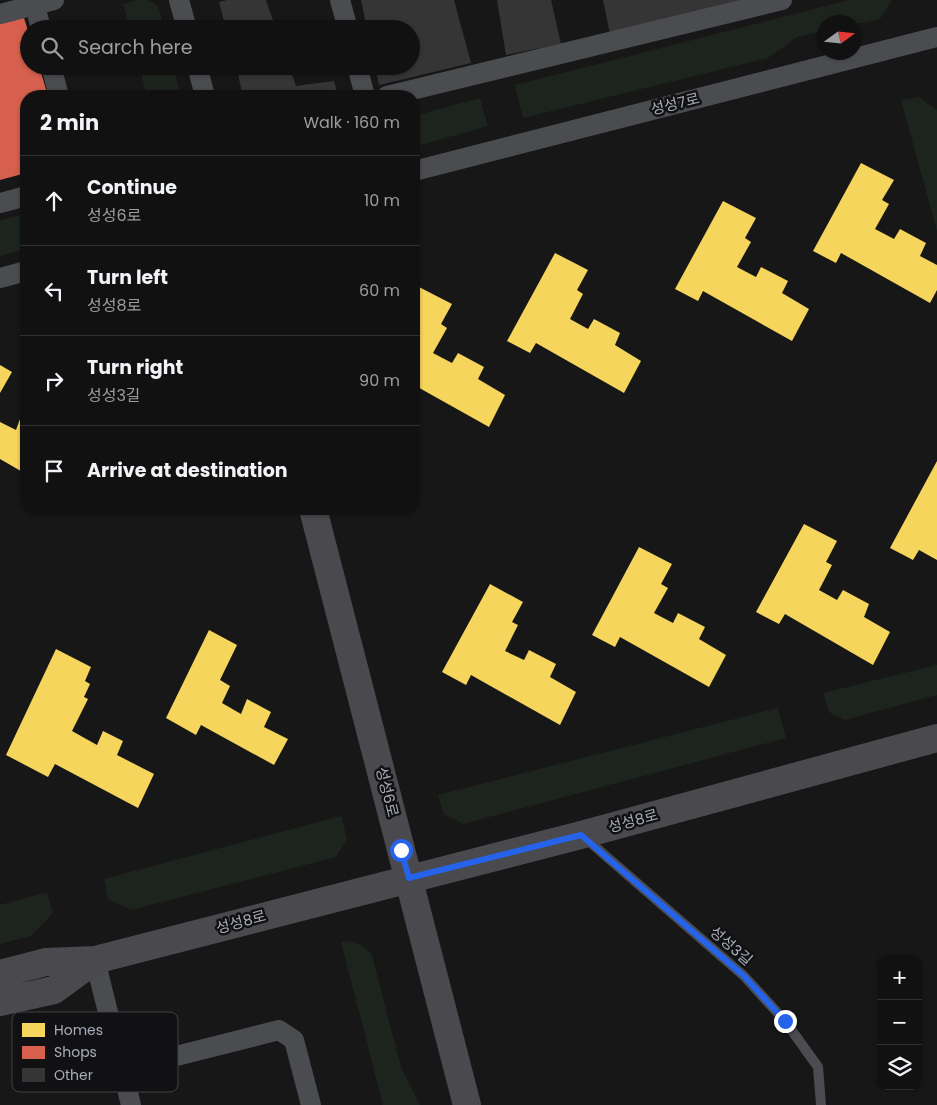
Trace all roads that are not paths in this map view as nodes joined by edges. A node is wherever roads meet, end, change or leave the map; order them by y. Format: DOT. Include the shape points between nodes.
graph roads {
  1 [pos="54,0"];
  2 [pos="179,0"];
  3 [pos="340,0"];
  4 [pos="782,0"];
  5 [pos="34,5"];
  6 [pos="0,14"];
  7 [pos="38,20"];
  8 [pos="185,20"];
  9 [pos="346,20"];
  10 [pos="937,37"];
  11 [pos="53,75"];
  12 [pos="199,75"];
  13 [pos="359,75"];
  14 [pos="57,90"];
  15 [pos="203,90"];
  16 [pos="363,90"];
  17 [pos="413,90"];
  18 [pos="420,169"];
  19 [pos="20,198"];
  20 [pos="0,203"];
  21 [pos="20,273"];
  22 [pos="0,278"];
  23 [pos="315,515"];
  24 [pos="937,738"];
  25 [pos="581,835"];
  26 [pos="409,878"];
  27 [pos="95,960"];
  28 [pos="0,974"];
  29 [pos="0,1002"];
  30 [pos="107,1012"];
  31 [pos="178,1056"];
  32 [pos="127,1092"];
  33 [pos="131,1105"];
  34 [pos="311,1105"];
  35 [pos="467,1105"];
  36 [pos="821,1105"];
  1 -- 5 [label="street"];
  2 -- 8 [label="street"];
  3 -- 9 [label="street"];
  4 -- 17 [label="street"];
  5 -- 6 [label="street"];
  5 -- 7 [label="street"];
  10 -- 18 [label="street, 성성7로"];
  11 -- 14 [label="street"];
  12 -- 15 [label="street"];
  13 -- 16 [label="street"];
  19 -- 20 [label="street"];
  21 -- 22 [label="street"];
  23 -- 26 [label="street, 성성6로"];
  24 -- 25 [label="street, 성성8로"];
  25 -- 26 [label="street, 성성8로"];
  25 -- 36 [label="lane, 성성3길" via="744,976 785,1021 818,1067"];
  26 -- 27 [label="street, 성성8로"];
  26 -- 35 [label="street, 성성6로"];
  27 -- 28 [label="street, 성성8로" via="46,962"];
  27 -- 29 [label="street, 성성8로" via="54,990"];
  27 -- 30 [label="street"];
  31 -- 34 [label="street" via="279,1030 294,1040"];
  32 -- 33 [label="street"];
}
